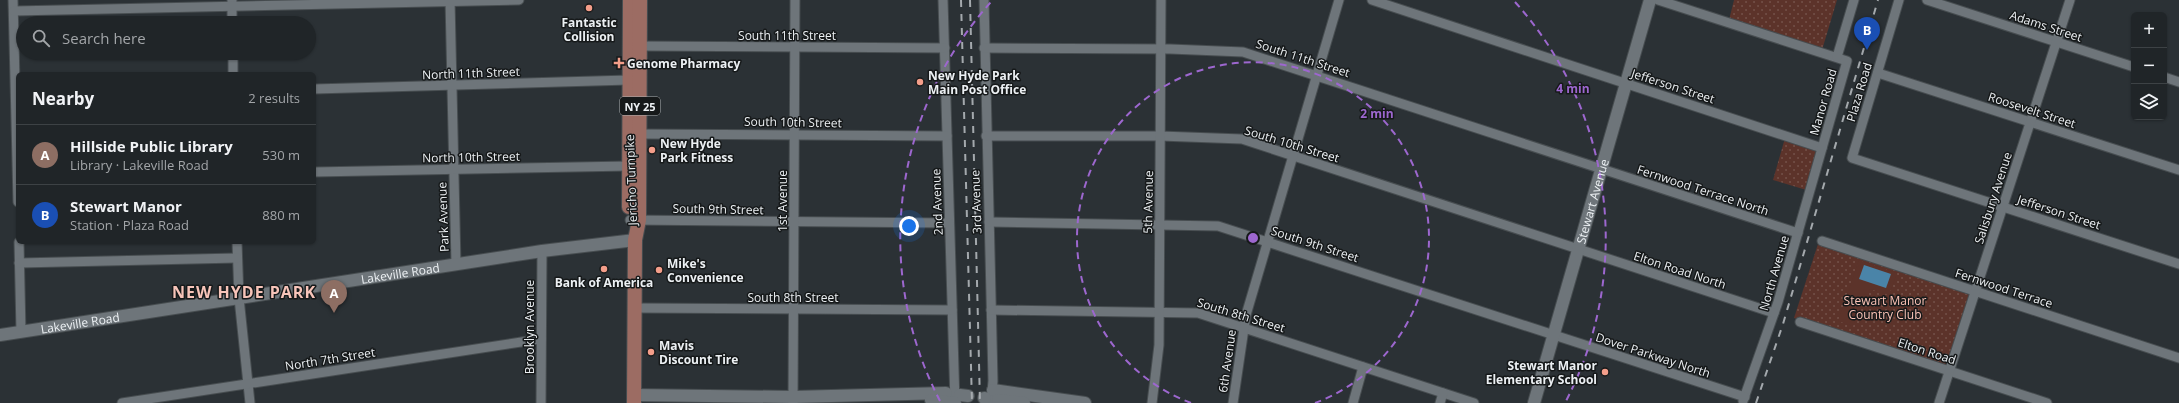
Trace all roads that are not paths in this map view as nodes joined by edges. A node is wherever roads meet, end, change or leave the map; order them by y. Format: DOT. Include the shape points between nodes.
graph roads {
  1 [pos="13,0"];
  2 [pos="519,0"];
  3 [pos="630,0"];
  4 [pos="635,0"];
  5 [pos="640,0"];
  6 [pos="796,0"];
  7 [pos="943,0"];
  8 [pos="984,0"];
  9 [pos="1161,0"];
  10 [pos="1339,0"];
  11 [pos="1372,0"];
  12 [pos="1650,0"];
  13 [pos="1658,0"];
  14 [pos="1854,0"];
  15 [pos="1899,0"];
  16 [pos="1927,0"];
  17 [pos="2070,0"];
  18 [pos="450,1"];
  19 [pos="232,3"];
  20 [pos="14,11"];
  21 [pos="232,16"];
  22 [pos="640,23"];
  23 [pos="2057,42"];
  24 [pos="635,46"];
  25 [pos="795,47"];
  26 [pos="945,48"];
  27 [pos="984,48"];
  28 [pos="1161,49"];
  29 [pos="1837,57"];
  30 [pos="233,60"];
  31 [pos="2131,66"];
  32 [pos="16,72"];
  33 [pos="233,72"];
  34 [pos="1878,73"];
  35 [pos="1316,76"];
  36 [pos="2167,78"];
  37 [pos="629,80"];
  38 [pos="2179,82"];
  39 [pos="1626,83"];
  40 [pos="452,86"];
  41 [pos="316,89"];
  42 [pos="2031,122"];
  43 [pos="640,134"];
  44 [pos="795,134"];
  45 [pos="947,136"];
  46 [pos="986,136"];
  47 [pos="1160,136"];
  48 [pos="1822,148"];
  49 [pos="1293,156"];
  50 [pos="1862,161"];
  51 [pos="629,166"];
  52 [pos="454,169"];
  53 [pos="1601,169"];
  54 [pos="2179,170"];
  55 [pos="316,172"];
  56 [pos="2003,207"];
  57 [pos="634,220"];
  58 [pos="794,221"];
  59 [pos="989,222"];
  60 [pos="949,223"];
  61 [pos="1159,224"];
  62 [pos="1798,234"];
  63 [pos="635,240"];
  64 [pos="1822,241"];
  65 [pos="1269,242"];
  66 [pos="19,244"];
  67 [pos="237,244"];
  68 [pos="1578,249"];
  69 [pos="542,251"];
  70 [pos="237,258"];
  71 [pos="19,263"];
  72 [pos="456,264"];
  73 [pos="2179,264"];
  74 [pos="1976,291"];
  75 [pos="239,298"];
  76 [pos="635,308"];
  77 [pos="794,309"];
  78 [pos="952,310"];
  79 [pos="991,310"];
  80 [pos="1159,311"];
  81 [pos="1774,314"];
  82 [pos="1800,322"];
  83 [pos="1243,328"];
  84 [pos="21,332"];
  85 [pos="0,335"];
  86 [pos="1553,335"];
  87 [pos="541,339"];
  88 [pos="2179,358"];
  89 [pos="1363,367"];
  90 [pos="1949,371"];
  91 [pos="248,384"];
  92 [pos="946,393"];
  93 [pos="1443,393"];
  94 [pos="834,396"];
  95 [pos="961,398"];
  96 [pos="990,398"];
  97 [pos="634,399"];
  98 [pos="792,400"];
  99 [pos="1744,400"];
  100 [pos="122,403"];
  101 [pos="250,403"];
  102 [pos="541,403"];
  103 [pos="1024,403"];
  104 [pos="1085,403"];
  105 [pos="1152,403"];
  106 [pos="1233,403"];
  107 [pos="1353,403"];
  108 [pos="1440,403"];
  109 [pos="1474,403"];
  110 [pos="1534,403"];
  111 [pos="1939,403"];
  112 [pos="2047,403"];
  1 -- 20 [label="street"];
  2 -- 18 [label="street"];
  3 -- 24 [label="main road, Jericho Turnpike / NY 25"];
  4 -- 22 [label="main road" via="635,17"];
  5 -- 22 [label="main road, Jericho Turnpike / NY 25"];
  6 -- 25 [label="street, 1st Avenue"];
  7 -- 26 [label="street, 2nd Avenue"];
  8 -- 27 [label="street, 3rd Avenue"];
  9 -- 28 [label="street, 5th Avenue"];
  10 -- 35 [label="street, 6th Avenue"];
  11 -- 39 [label="street, Jefferson Street"];
  12 -- 39 [label="main road, Stewart Avenue"];
  13 -- 29 [label="street"];
  14 -- 29 [label="street, Manor Road"];
  15 -- 34 [label="street, Plaza Road"];
  16 -- 23 [label="street, Adams Street"];
  17 -- 23 [label="street, Salisbury Avenue"];
  18 -- 19 [label="street"];
  18 -- 40 [label="street, Park Avenue"];
  19 -- 20 [label="street"];
  19 -- 21 [label="street"];
  20 -- 32 [label="street"];
  22 -- 24 [label="main road, Jericho Turnpike / NY 25"];
  23 -- 31 [label="street, Adams Street"];
  23 -- 42 [label="street, Salisbury Avenue"];
  24 -- 25 [label="street, South 11th Street"];
  24 -- 37 [label="main road, Jericho Turnpike / NY 25"];
  24 -- 43 [label="main road, Jericho Turnpike / NY 25"];
  25 -- 26 [label="street, South 11th Street"];
  25 -- 44 [label="street, 1st Avenue"];
  26 -- 45 [label="street, 2nd Avenue"];
  27 -- 28 [label="street, South 11th Street"];
  27 -- 46 [label="street, 3rd Avenue"];
  28 -- 35 [label="street, South 11th Street" via="1239,51"];
  28 -- 47 [label="street, 5th Avenue"];
  29 -- 48 [label="street, Manor Road" via="1847,60"];
  30 -- 33 [label="street"];
  34 -- 42 [label="street, Roosevelt Street"];
  34 -- 50 [label="street, Plaza Road" via="1852,158"];
  35 -- 49 [label="street, 6th Avenue"];
  35 -- 53 [label="street, South 11th Street"];
  36 -- 38 [label="street"];
  37 -- 40 [label="street, North 11th Street"];
  37 -- 51 [label="main road, Jericho Turnpike / NY 25"];
  39 -- 48 [label="street, Jefferson Street"];
  39 -- 53 [label="main road, Stewart Avenue"];
  40 -- 41 [label="street, North 11th Street"];
  40 -- 52 [label="street, Park Avenue"];
  42 -- 54 [label="street, Roosevelt Street"];
  42 -- 56 [label="street, Salisbury Avenue"];
  43 -- 44 [label="street, South 10th Street"];
  43 -- 57 [label="main road, Jericho Turnpike / NY 25"];
  44 -- 45 [label="street, South 10th Street"];
  44 -- 58 [label="street, 1st Avenue"];
  45 -- 60 [label="street, 2nd Avenue"];
  46 -- 47 [label="street, South 10th Street"];
  46 -- 59 [label="street, 3rd Avenue"];
  47 -- 49 [label="street, South 10th Street" via="1242,140"];
  47 -- 61 [label="street, 5th Avenue"];
  48 -- 62 [label="street, North Avenue"];
  49 -- 65 [label="street, 6th Avenue"];
  49 -- 68 [label="street, South 10th Street"];
  50 -- 56 [label="street, Jefferson Street"];
  51 -- 52 [label="street, North 10th Street"];
  51 -- 57 [label="main road, Jericho Turnpike / NY 25"];
  52 -- 55 [label="street, North 10th Street"];
  52 -- 72 [label="street, Park Avenue"];
  53 -- 62 [label="street, Fernwood Terrace North"];
  53 -- 68 [label="main road, Stewart Avenue"];
  56 -- 73 [label="street, Jefferson Street"];
  56 -- 74 [label="street, Salisbury Avenue"];
  57 -- 58 [label="street, South 9th Street"];
  57 -- 63 [label="main road, Jericho Turnpike / NY 25"];
  58 -- 60 [label="street, South 9th Street"];
  58 -- 77 [label="street, 1st Avenue"];
  59 -- 61 [label="street, South 9th Street"];
  59 -- 79 [label="street, 3rd Avenue"];
  60 -- 78 [label="street, 2nd Avenue"];
  61 -- 65 [label="street, South 9th Street" via="1218,226"];
  61 -- 80 [label="street, 5th Avenue"];
  62 -- 81 [label="street, North Avenue"];
  63 -- 69 [label="main road, Lakeville Road"];
  63 -- 76 [label="main road, Jericho Turnpike / NY 25"];
  64 -- 74 [label="street, Fernwood Terrace"];
  65 -- 83 [label="street, 6th Avenue"];
  65 -- 86 [label="street, South 9th Street"];
  66 -- 71 [label="street"];
  67 -- 70 [label="street"];
  68 -- 81 [label="street, Elton Road North"];
  68 -- 86 [label="main road, Stewart Avenue"];
  69 -- 72 [label="main road, Lakeville Road"];
  69 -- 87 [label="street, Brooklyn Avenue"];
  70 -- 71 [label="street"];
  70 -- 75 [label="street"];
  71 -- 84 [label="street"];
  72 -- 75 [label="main road, Lakeville Road"];
  74 -- 88 [label="street, Fernwood Terrace"];
  74 -- 90 [label="street, Salisbury Avenue"];
  75 -- 84 [label="main road, Lakeville Road"];
  75 -- 91 [label="street"];
  76 -- 77 [label="street, South 8th Street"];
  76 -- 97 [label="main road, Jericho Turnpike / NY 25"];
  77 -- 78 [label="street, South 8th Street"];
  77 -- 98 [label="street, 1st Avenue"];
  78 -- 95 [label="street, 2nd Avenue"];
  79 -- 80 [label="street, South 8th Street"];
  79 -- 96 [label="street, 3rd Avenue"];
  80 -- 83 [label="street, South 8th Street" via="1198,313"];
  80 -- 105 [label="street, 5th Avenue" via="1158,359"];
  81 -- 99 [label="street, North Avenue"];
  82 -- 90 [label="street, Elton Road"];
  83 -- 89 [label="street, South 8th Street"];
  83 -- 106 [label="street, 6th Avenue"];
  84 -- 85 [label="main road, Lakeville Road"];
  86 -- 99 [label="street, Dover Parkway North"];
  86 -- 110 [label="main road, Stewart Avenue"];
  87 -- 91 [label="street, North 7th Street"];
  87 -- 102 [label="street, Brooklyn Avenue"];
  89 -- 93 [label="street, South 8th Street"];
  89 -- 107 [label="street"];
  90 -- 111 [label="street, Salisbury Avenue"];
  90 -- 112 [label="street, Elton Road"];
  91 -- 100 [label="street, North 7th Street"];
  91 -- 101 [label="street"];
  92 -- 94 [label="main road"];
  93 -- 108 [label="street"];
  93 -- 109 [label="street, South 8th Street"];
  94 -- 95 [label="main road" via="867,400"];
  94 -- 98 [label="main road"];
  96 -- 103 [label="main road"];
  96 -- 104 [label="main road"];
  97 -- 98 [label="main road"];
}
